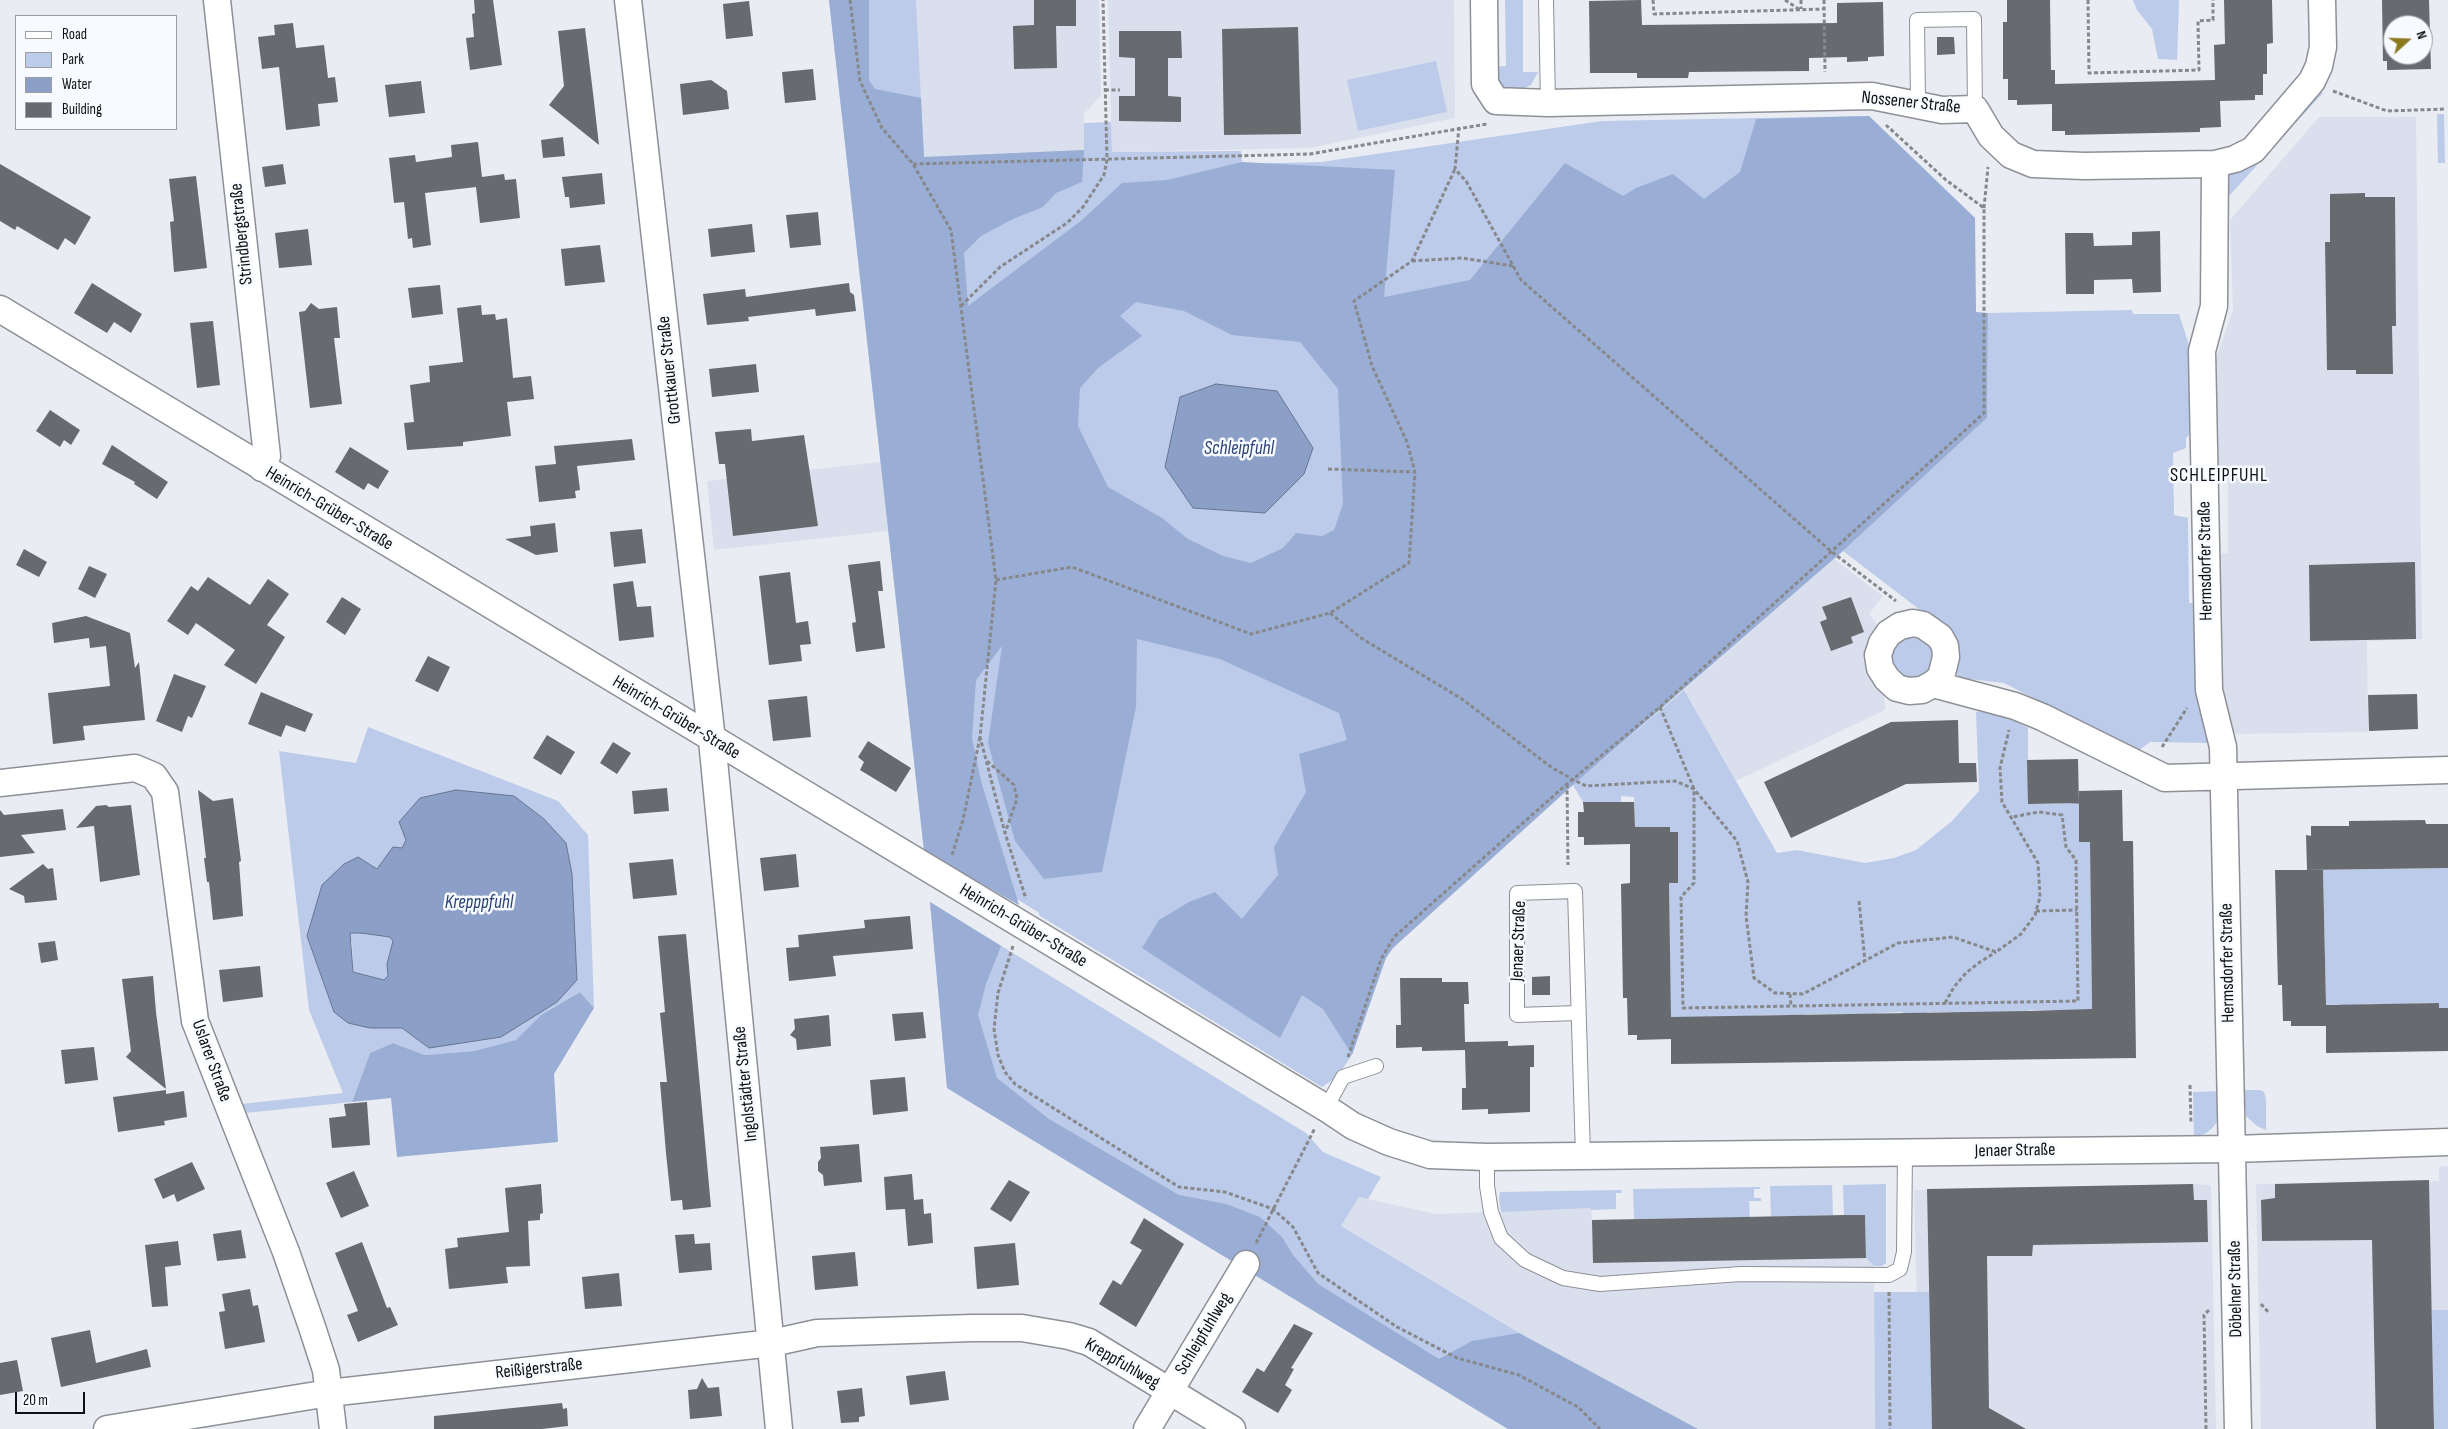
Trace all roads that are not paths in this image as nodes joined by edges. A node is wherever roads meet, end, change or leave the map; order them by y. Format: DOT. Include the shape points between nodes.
graph roads {
  1 [pos="216,0"];
  2 [pos="628,0"];
  3 [pos="1484,0"];
  4 [pos="1546,0"];
  5 [pos="2322,0"];
  6 [pos="1548,103"];
  7 [pos="1918,104"];
  8 [pos="1975,109"];
  9 [pos="2216,164"];
  10 [pos="0,310"];
  11 [pos="262,468"];
  12 [pos="1933,684"];
  13 [pos="712,740"];
  14 [pos="2448,770"];
  15 [pos="2224,777"];
  16 [pos="0,783"];
  17 [pos="1578,1013"];
  18 [pos="1376,1066"];
  19 [pos="1326,1108"];
  20 [pos="1352,1126"];
  21 [pos="2448,1142"];
  22 [pos="2233,1149"];
  23 [pos="1905,1152"];
  24 [pos="1583,1156"];
  25 [pos="1487,1157"];
  26 [pos="1246,1264"];
  27 [pos="972,1328"];
  28 [pos="772,1343"];
  29 [pos="1170,1391"];
  30 [pos="329,1394"];
  31 [pos="107,1429"];
  32 [pos="333,1429"];
  33 [pos="778,1429"];
  34 [pos="1147,1429"];
  35 [pos="1232,1429"];
  36 [pos="2238,1429"];
  1 -- 11 [label="street, Strindbergstraße" via="267,456"];
  2 -- 13 [label="street, Grottkauer Straße"];
  3 -- 6 [label="street, Nossener Straße" via="1484,84 1496,101"];
  4 -- 6 [label="lane"];
  5 -- 9 [label="street, Nossener Straße" via="2323,47 2320,66 2312,81 2253,150"];
  6 -- 7 [label="street, Nossener Straße" via="1872,96"];
  7 -- 8 [label="street, Nossener Straße" via="1942,110"];
  7 -- 8 [label="lane" via="1917,20 1974,19"];
  8 -- 9 [label="street, Nossener Straße" via="1991,136 2012,155 2033,164"];
  9 -- 15 [label="street, Hermsdorfer Straße" via="2214,306 2202,350 2209,690 2223,747"];
  10 -- 11 [label="street, Heinrich-Grüber-Straße"];
  11 -- 13 [label="street, Heinrich-Grüber-Straße"];
  12 -- 12 [label="street" via="1945,667 1945,646 1932,630 1913,623 1889,632 1878,656 1880,668 1887,679 1897,688 1909,691 1922,690"];
  12 -- 15 [label="street" via="2042,716 2165,778"];
  13 -- 19 [label="street, Heinrich-Grüber-Straße"];
  13 -- 28 [label="street, Ingolstädter Straße"];
  14 -- 15 [label="street"];
  15 -- 22 [label="street, Hermsdorfer Straße"];
  16 -- 30 [label="street, Uslarer Straße" via="135,768 154,776 165,792 195,1022 286,1252 326,1370"];
  17 -- 17 [label="lane, Jenaer Straße" via="1517,1015 1517,893 1575,891"];
  17 -- 24 [label="lane, Jenaer Straße"];
  18 -- 19 [label="lane" via="1343,1077"];
  19 -- 20 [label="street, Heinrich-Grüber-Straße"];
  20 -- 25 [label="street, Jenaer Straße" via="1430,1155"];
  21 -- 22 [label="street, Jenaer Straße"];
  22 -- 23 [label="street, Jenaer Straße"];
  22 -- 36 [label="street, Döbelner Straße"];
  23 -- 24 [label="street, Jenaer Straße"];
  23 -- 25 [label="lane" via="1904,1252 1900,1269 1889,1275 1741,1274 1600,1284 1563,1278 1525,1260 1501,1238 1491,1212"];
  24 -- 25 [label="street, Jenaer Straße"];
  26 -- 29 [label="street, Schleipfuhlweg"];
  27 -- 28 [label="street, Reißigerstraße" via="817,1333"];
  27 -- 29 [label="street, Kreppfuhlweg" via="1022,1328 1082,1340"];
  28 -- 30 [label="street, Reißigerstraße"];
  28 -- 33 [label="street, Ingolstädter Straße"];
  29 -- 34 [label="street, Schleipfuhlweg"];
  29 -- 35 [label="street, Kreppfuhlweg"];
  30 -- 31 [label="street, Reißigerstraße"];
  30 -- 32 [label="street, Uslarer Straße"];
}
